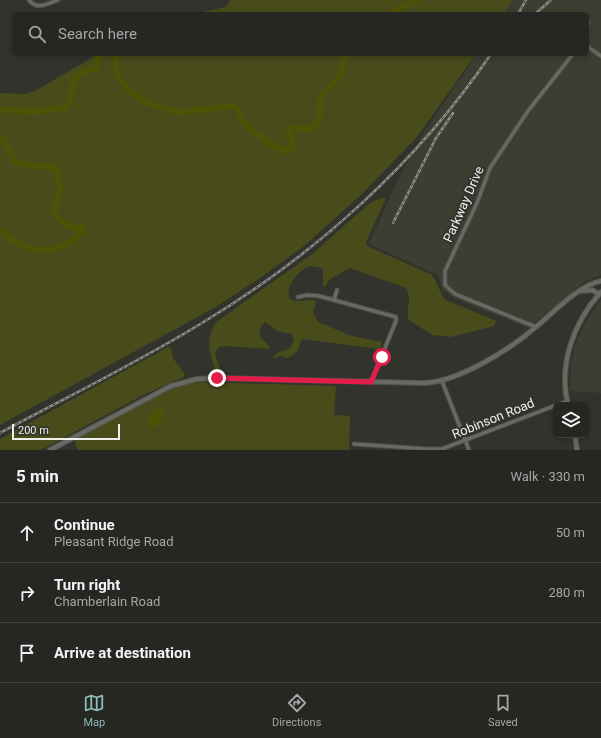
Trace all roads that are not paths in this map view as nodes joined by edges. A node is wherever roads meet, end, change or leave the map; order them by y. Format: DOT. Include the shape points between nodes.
graph roads {
  1 [pos="29,0"];
  2 [pos="58,0"];
  3 [pos="589,47"];
  4 [pos="571,56"];
  5 [pos="601,56"];
  6 [pos="601,281"];
  7 [pos="337,290"];
  8 [pos="579,291"];
  9 [pos="600,293"];
  10 [pos="298,297"];
  11 [pos="334,300"];
  12 [pos="536,327"];
  13 [pos="442,381"];
  14 [pos="371,382"];
  15 [pos="568,402"];
  16 [pos="553,408"];
  17 [pos="575,438"];
  18 [pos="465,440"];
  19 [pos="354,444"];
  20 [pos="50,450"];
  21 [pos="469,450"];
  22 [pos="577,450"];
  1 -- 2 [label="street" via="37,6"];
  3 -- 5 [label="street"];
  4 -- 12 [label="street, Parkway Drive" via="492,162 477,203 444,274 445,285 452,293"];
  6 -- 8 [label="street" via="587,285"];
  7 -- 11 [label="street"];
  8 -- 9 [label="street" via="592,290"];
  8 -- 12 [label="street"];
  9 -- 15 [label="street" via="580,321 570,345 566,372"];
  10 -- 11 [label="street" via="313,295"];
  11 -- 14 [label="street" via="396,317"];
  12 -- 13 [label="street" via="499,353 459,375"];
  13 -- 14 [label="street"];
  13 -- 18 [label="street"];
  14 -- 20 [label="street" via="213,378 191,380 164,389"];
  16 -- 18 [label="street, Robinson Road"];
  17 -- 22 [label="street"];
  18 -- 19 [label="street, Robinson Road" via="449,447 435,449"];
  18 -- 21 [label="street"];
}
